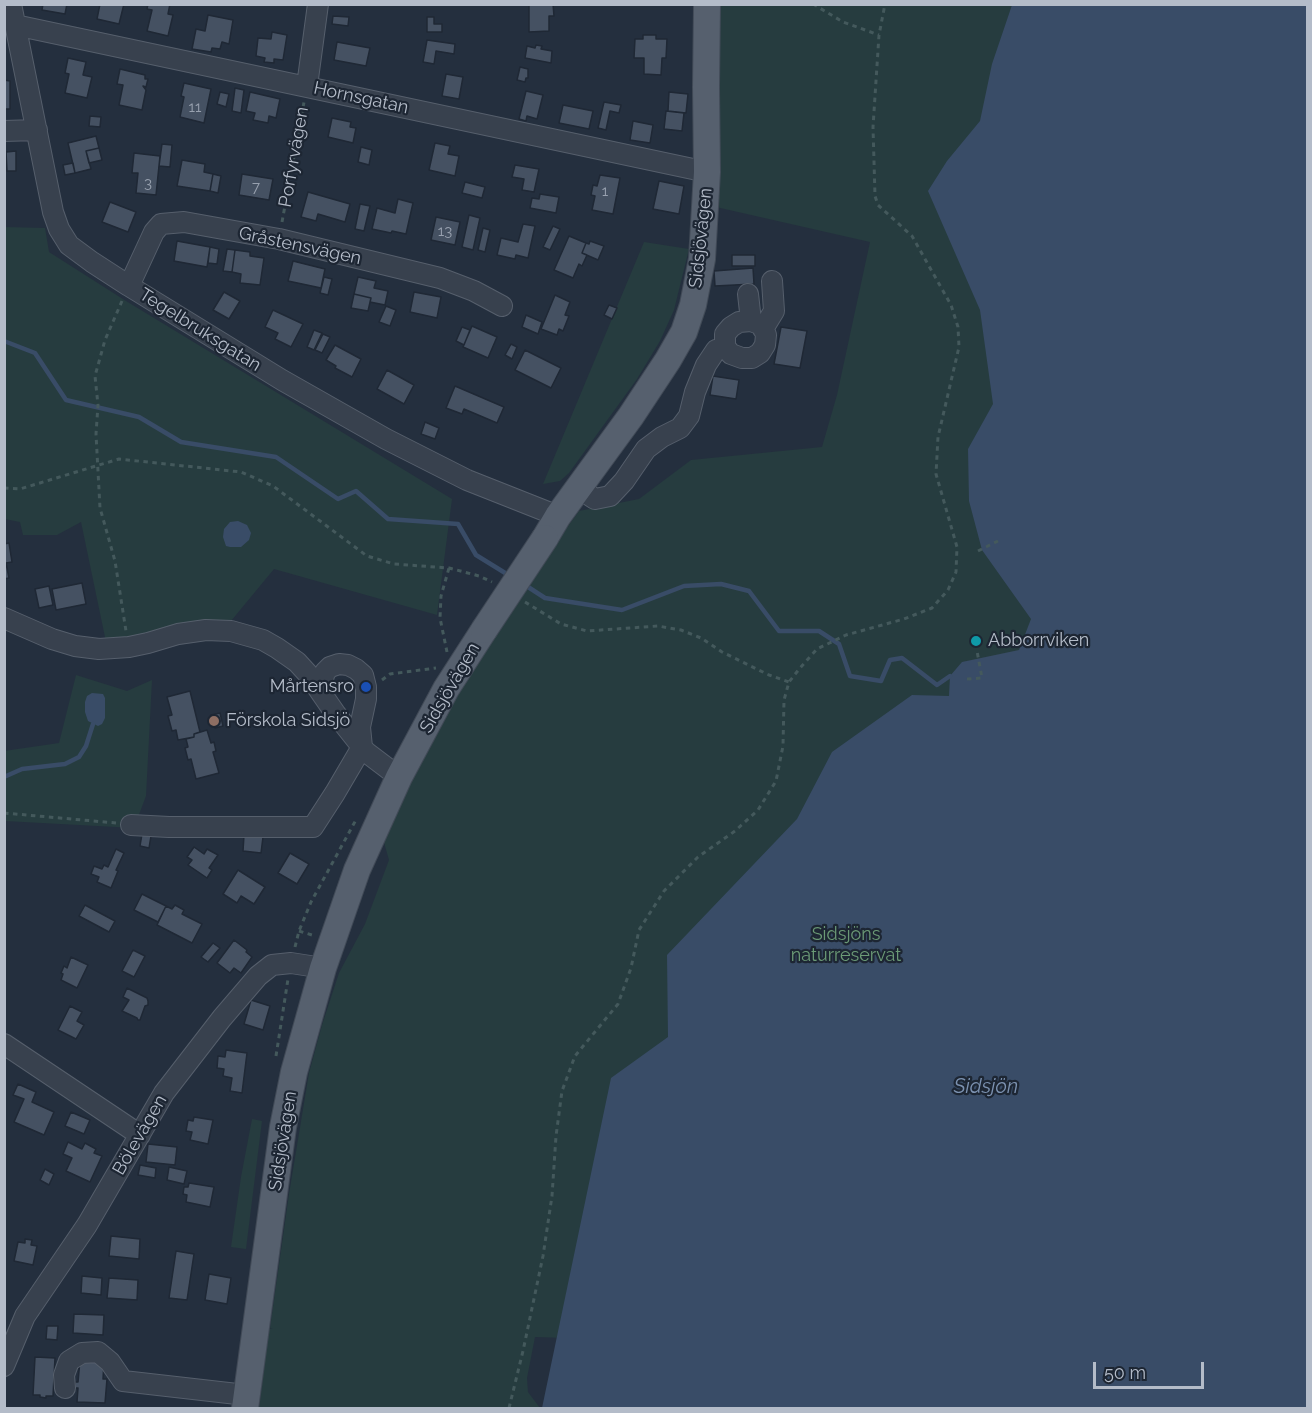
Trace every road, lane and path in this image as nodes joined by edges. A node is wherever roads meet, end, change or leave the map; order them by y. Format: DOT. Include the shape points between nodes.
graph roads {
  1 [pos="11,4"];
  2 [pos="318,4"];
  3 [pos="707,4"];
  4 [pos="813,4"];
  5 [pos="885,4"];
  6 [pos="15,25"];
  7 [pos="879,35"];
  8 [pos="307,87"];
  9 [pos="4,130"];
  10 [pos="37,130"];
  11 [pos="707,172"];
  12 [pos="279,239"];
  13 [pos="772,280"];
  14 [pos="129,286"];
  15 [pos="748,294"];
  16 [pos="502,306"];
  17 [pos="757,325"];
  18 [pos="725,347"];
  19 [pos="98,465"];
  20 [pos="4,488"];
  21 [pos="578,488"];
  22 [pos="551,527"];
  23 [pos="998,542"];
  24 [pos="978,551"];
  25 [pos="448,568"];
  26 [pos="494,583"];
  27 [pos="518,598"];
  28 [pos="4,618"];
  29 [pos="129,647"];
  30 [pos="977,651"];
  31 [pos="449,662"];
  32 [pos="438,668"];
  33 [pos="968,679"];
  34 [pos="379,682"];
  35 [pos="789,682"];
  36 [pos="323,695"];
  37 [pos="362,747"];
  38 [pos="399,777"];
  39 [pos="4,813"];
  40 [pos="131,825"];
  41 [pos="323,968"];
  42 [pos="4,1044"];
  43 [pos="140,1135"];
  44 [pos="4,1366"];
  45 [pos="65,1388"];
  46 [pos="245,1402"];
  47 [pos="509,1408"];
  1 -- 6 [label="street, Tegelbruksgatan"];
  2 -- 8 [label="street, Porfyrvägen"];
  3 -- 11 [label="main road, Sidsjövägen"];
  4 -- 7 [label="path" via="843,22"];
  5 -- 7 [label="path"];
  6 -- 8 [label="street, Hornsgatan"];
  6 -- 10 [label="street, Tegelbruksgatan"];
  7 -- 35 [label="path" via="873,127 875,196 878,205 912,236 951,305 958,327 959,347 938,437 936,474 957,547 956,572 948,590 932,608 825,645"];
  8 -- 11 [label="street, Hornsgatan"];
  8 -- 12 [label="path, Porfyrvägen"];
  9 -- 10 [label="street"];
  10 -- 14 [label="street, Tegelbruksgatan" via="59,229 69,245"];
  11 -- 21 [label="main road, Sidsjövägen" via="702,259 684,332 631,416"];
  12 -- 14 [label="street, Gråstensvägen" via="184,222 161,224"];
  12 -- 16 [label="street, Gråstensvägen" via="440,278"];
  13 -- 17 [label="street" via="774,311"];
  14 -- 19 [label="path" via="105,340 95,376"];
  14 -- 22 [label="street, Tegelbruksgatan" via="282,380"];
  15 -- 17 [label="street"];
  17 -- 18 [label="street" via="739,322 731,327 725,334"];
  17 -- 18 [label="street" via="766,335 760,353 742,358"];
  18 -- 21 [label="street" via="716,350 706,364 686,432 662,437 646,449 610,496 595,499"];
  19 -- 20 [label="path" via="20,489"];
  19 -- 25 [label="path" via="119,459 241,472 273,486 367,556 394,564"];
  19 -- 29 [label="path" via="100,508 115,561"];
  21 -- 22 [label="main road, Sidsjövägen"];
  22 -- 38 [label="main road, Sidsjövägen, bridge" via="446,689"];
  23 -- 24 [label="path"];
  25 -- 26 [label="path"];
  25 -- 31 [label="path" via="441,596 441,618"];
  27 -- 35 [label="path" via="561,624 587,632 658,626 681,630"];
  28 -- 29 [label="street" via="75,646"];
  29 -- 36 [label="street" via="206,630 246,634 297,662"];
  30 -- 33 [label="path" via="982,678"];
  32 -- 34 [label="path" via="390,674"];
  35 -- 47 [label="path" via="776,781 758,810 698,857 664,891 639,930 618,1004 575,1056 562,1091 543,1256"];
  36 -- 37 [label="street"];
  36 -- 37 [label="street" via="322,679 330,667 348,665 363,675 366,699 360,727"];
  37 -- 38 [label="street"];
  37 -- 40 [label="street" via="313,827"];
  38 -- 41 [label="main road, Sidsjövägen" via="357,870"];
  39 -- 40 [label="path"];
  41 -- 43 [label="street, Bölevägen" via="280,963 258,976 164,1093"];
  41 -- 46 [label="main road, Sidsjövägen" via="283,1127"];
  42 -- 43 [label="street"];
  43 -- 44 [label="street, Bölevägen" via="87,1226 25,1316"];
  45 -- 46 [label="street" via="69,1361 82,1353 98,1353 110,1362 123,1382"];
}
